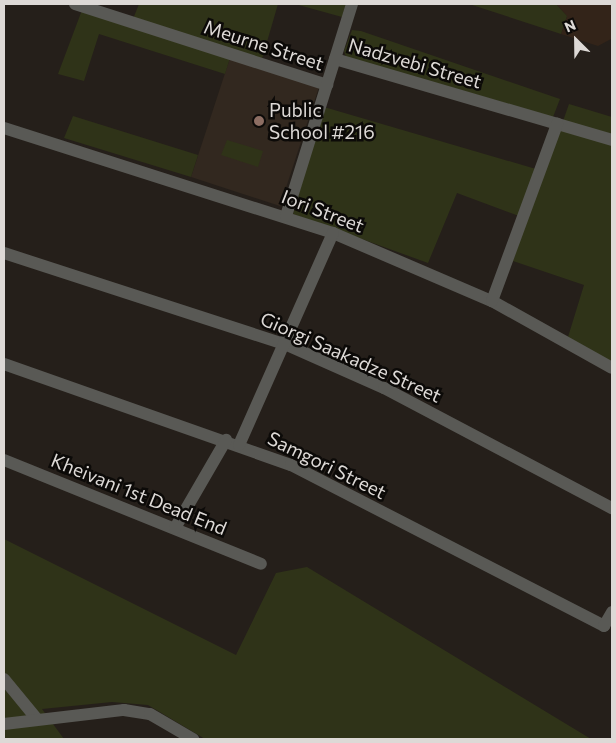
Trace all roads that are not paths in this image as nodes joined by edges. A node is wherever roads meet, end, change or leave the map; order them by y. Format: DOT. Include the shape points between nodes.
graph roads {
  1 [pos="76,4"];
  2 [pos="352,4"];
  3 [pos="335,59"];
  4 [pos="327,85"];
  5 [pos="557,124"];
  6 [pos="4,128"];
  7 [pos="612,140"];
  8 [pos="286,216"];
  9 [pos="333,233"];
  10 [pos="4,253"];
  11 [pos="492,301"];
  12 [pos="287,345"];
  13 [pos="4,364"];
  14 [pos="612,368"];
  15 [pos="226,440"];
  16 [pos="239,445"];
  17 [pos="4,460"];
  18 [pos="612,508"];
  19 [pos="175,528"];
  20 [pos="260,564"];
  21 [pos="612,612"];
  22 [pos="4,679"];
  23 [pos="36,718"];
  24 [pos="4,724"];
  25 [pos="193,739"];
  1 -- 4 [label="street, Meurne Street"];
  2 -- 3 [label="street"];
  3 -- 4 [label="street, Nadzvebi Street"];
  3 -- 5 [label="street, Nadzvebi Street"];
  4 -- 8 [label="street, Nadzvebi Street"];
  5 -- 7 [label="street, Nadzvebi Street"];
  5 -- 11 [label="street"];
  6 -- 8 [label="street, Iori Street"];
  8 -- 9 [label="street, Iori Street"];
  9 -- 11 [label="street, Iori Street"];
  9 -- 12 [label="street"];
  10 -- 12 [label="street, Giorgi Saakadze Street"];
  11 -- 14 [label="street, Iori Street"];
  12 -- 16 [label="street"];
  12 -- 18 [label="street, Giorgi Saakadze Street" via="393,393"];
  13 -- 15 [label="street, Samgori Street"];
  15 -- 16 [label="street, Samgori Street"];
  15 -- 19 [label="street"];
  16 -- 21 [label="street, Samgori Street" via="291,465 604,626"];
  17 -- 19 [label="street, Kheivani 1st Dead End"];
  19 -- 20 [label="street, Kheivani 1st Dead End"];
  22 -- 23 [label="street"];
  23 -- 24 [label="street"];
  23 -- 25 [label="street" via="124,710 150,714"];
}
